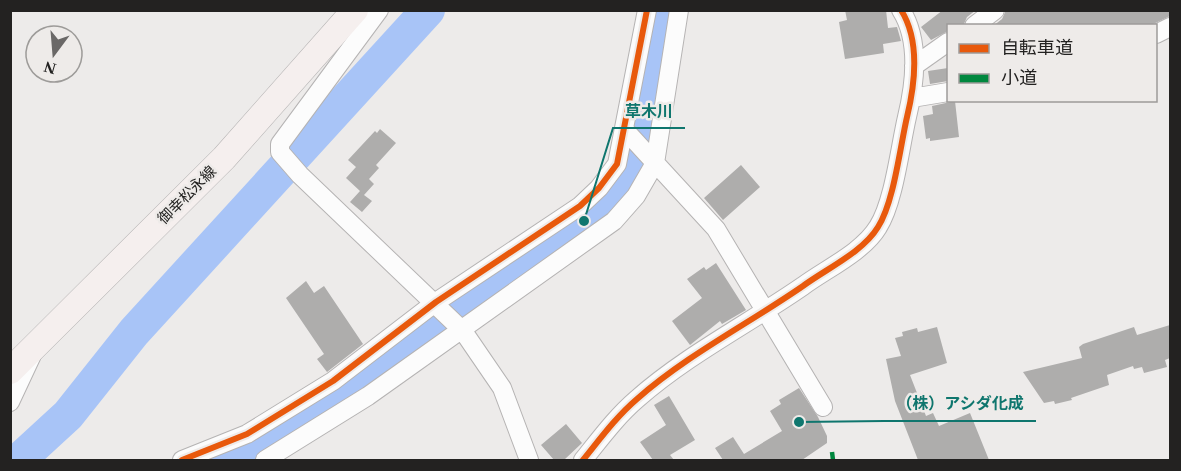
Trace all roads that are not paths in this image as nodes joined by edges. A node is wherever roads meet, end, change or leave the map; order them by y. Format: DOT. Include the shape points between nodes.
graph roads {
  1 [pos="356,10"];
  2 [pos="380,10"];
  3 [pos="647,10"];
  4 [pos="679,10"];
  5 [pos="901,10"];
  6 [pos="995,10"];
  7 [pos="977,24"];
  8 [pos="947,43"];
  9 [pos="914,66"];
  10 [pos="947,92"];
  11 [pos="912,98"];
  12 [pos="628,134"];
  13 [pos="653,160"];
  14 [pos="439,305"];
  15 [pos="766,311"];
  16 [pos="460,327"];
  17 [pos="37,344"];
  18 [pos="10,371"];
  19 [pos="10,402"];
  20 [pos="824,407"];
  21 [pos="182,460"];
  22 [pos="265,460"];
  23 [pos="530,460"];
  24 [pos="583,460"];
  1 -- 17 [label="main road, 御幸松永線" via="224,158"];
  2 -- 14 [label="street" via="280,144 280,152"];
  3 -- 12 [label="street"];
  4 -- 13 [label="street"];
  5 -- 9 [label="street" via="908,22"];
  6 -- 7 [label="street"];
  8 -- 9 [label="street"];
  9 -- 11 [label="street"];
  10 -- 11 [label="street"];
  11 -- 15 [label="street" via="878,228 862,244"];
  12 -- 13 [label="street"];
  12 -- 14 [label="street" via="617,164 580,206"];
  13 -- 15 [label="street" via="716,229"];
  13 -- 16 [label="street" via="636,196 614,221"];
  14 -- 16 [label="street"];
  14 -- 21 [label="street" via="333,381 247,434"];
  15 -- 20 [label="street"];
  15 -- 24 [label="street" via="636,400"];
  16 -- 22 [label="street" via="349,409"];
  16 -- 23 [label="street" via="502,388"];
  17 -- 18 [label="main road, 御幸松永線"];
  17 -- 19 [label="street"];
}
